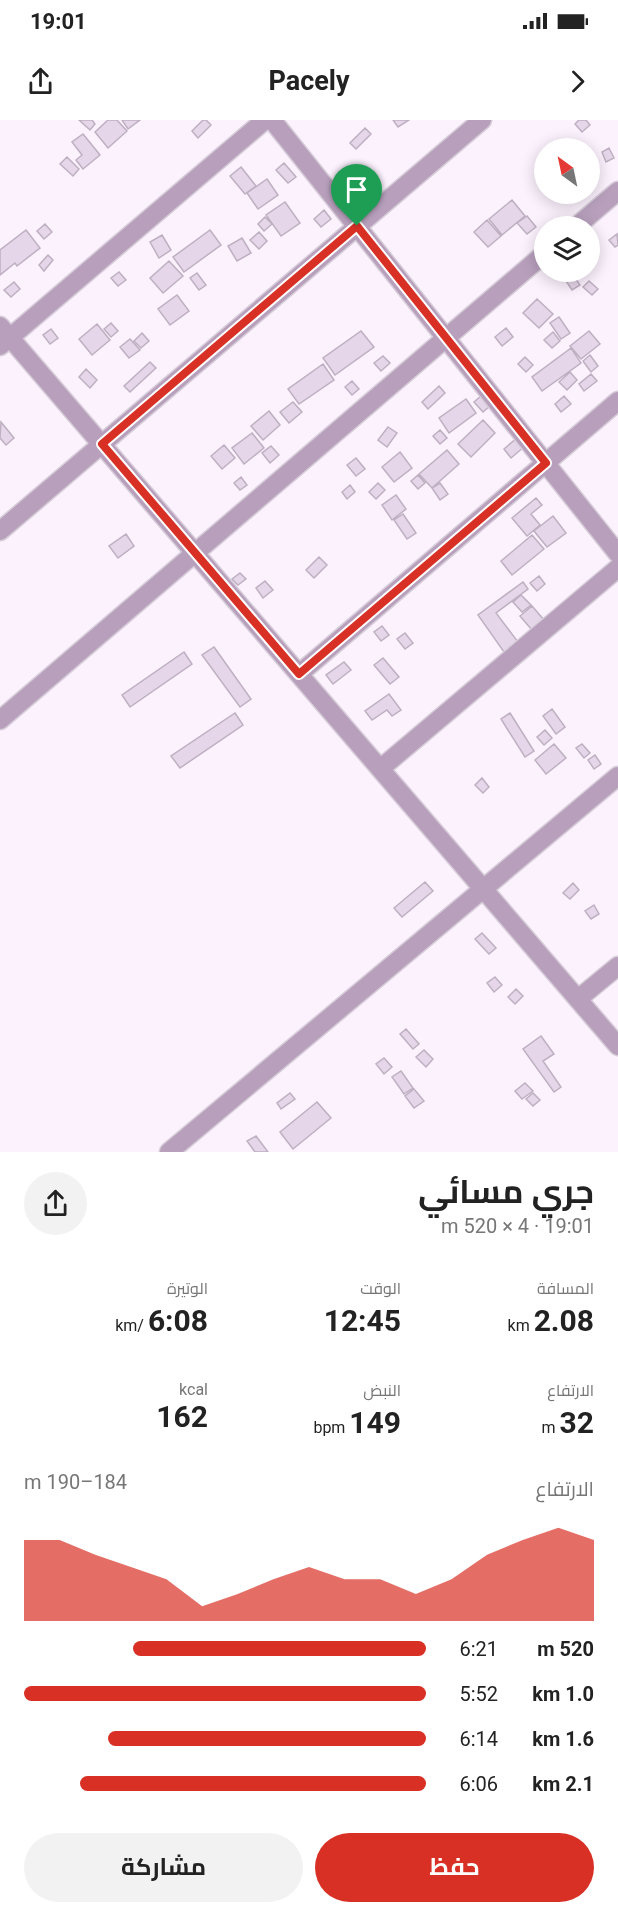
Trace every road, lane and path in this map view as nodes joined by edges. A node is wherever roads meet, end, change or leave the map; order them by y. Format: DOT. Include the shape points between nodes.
graph roads {
  1 [pos="265,120"];
  2 [pos="272,120"];
  3 [pos="482,120"];
  4 [pos="618,191"];
  5 [pos="589,216"];
  6 [pos="357,226"];
  7 [pos="534,263"];
  8 [pos="3,336"];
  9 [pos="446,338"];
  10 [pos="618,401"];
  11 [pos="102,444"];
  12 [pos="546,463"];
  13 [pos="0,531"];
  14 [pos="195,553"];
  15 [pos="618,554"];
  16 [pos="618,568"];
  17 [pos="299,674"];
  18 [pos="0,720"];
  19 [pos="380,769"];
  20 [pos="618,776"];
  21 [pos="482,889"];
  22 [pos="618,966"];
  23 [pos="578,999"];
  24 [pos="618,1046"];
  25 [pos="169,1152"];
  1 -- 8 [label="street"];
  2 -- 6 [label="street"];
  3 -- 6 [label="street"];
  4 -- 5 [label="street"];
  6 -- 9 [label="street"];
  6 -- 11 [label="street"];
  7 -- 9 [label="street"];
  8 -- 11 [label="street"];
  9 -- 12 [label="street"];
  9 -- 14 [label="street"];
  10 -- 12 [label="street"];
  11 -- 13 [label="street"];
  11 -- 14 [label="street"];
  12 -- 15 [label="street"];
  12 -- 17 [label="street"];
  14 -- 17 [label="street"];
  14 -- 18 [label="street"];
  16 -- 19 [label="street"];
  17 -- 19 [label="street"];
  19 -- 21 [label="street"];
  20 -- 21 [label="street"];
  21 -- 23 [label="street"];
  21 -- 25 [label="street"];
  22 -- 23 [label="street"];
  23 -- 24 [label="street"];
}
